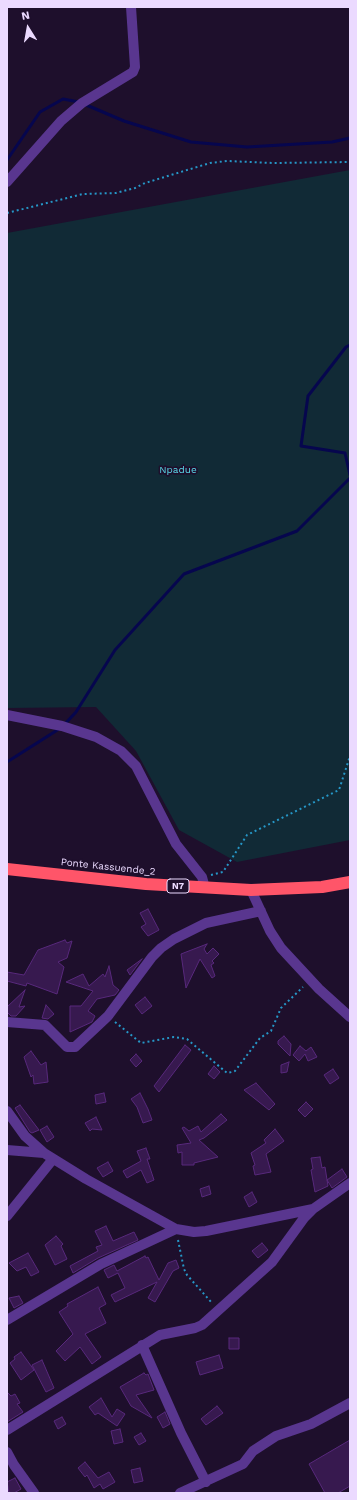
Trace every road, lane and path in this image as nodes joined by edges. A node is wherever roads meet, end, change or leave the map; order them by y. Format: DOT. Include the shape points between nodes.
graph roads {
  1 [pos="132,7"];
  2 [pos="350,162"];
  3 [pos="7,182"];
  4 [pos="7,213"];
  5 [pos="7,715"];
  6 [pos="350,756"];
  7 [pos="7,869"];
  8 [pos="203,882"];
  9 [pos="350,882"];
  10 [pos="251,890"];
  11 [pos="260,911"];
  12 [pos="311,980"];
  13 [pos="108,1016"];
  14 [pos="350,1017"];
  15 [pos="7,1022"];
  16 [pos="7,1112"];
  17 [pos="7,1150"];
  18 [pos="44,1153"];
  19 [pos="53,1159"];
  20 [pos="350,1183"];
  21 [pos="313,1209"];
  22 [pos="7,1216"];
  23 [pos="176,1229"];
  24 [pos="218,1309"];
  25 [pos="7,1320"];
  26 [pos="142,1345"];
  27 [pos="350,1403"];
  28 [pos="7,1430"];
  29 [pos="7,1452"];
  30 [pos="206,1482"];
  31 [pos="34,1493"];
  32 [pos="180,1493"];
  1 -- 3 [label="street" via="135,66 132,72 82,103 61,121"];
  2 -- 4 [label="path" via="210,163 134,188 83,194"];
  5 -- 8 [label="street" via="62,726 96,737 121,751 136,766 176,844"];
  6 -- 8 [label="path" via="339,790 247,835 222,872"];
  7 -- 8 [label="highway, Ponte Kassuende_2 / N7" via="146,884"];
  8 -- 10 [label="highway, Ponte Kassuende_2 / N7"];
  9 -- 10 [label="highway, Ponte Kassuende_2 / N7" via="322,887"];
  10 -- 11 [label="street"];
  11 -- 12 [label="street" via="275,940"];
  11 -- 13 [label="street" via="206,923 174,939 152,956"];
  12 -- 13 [label="path" via="281,1008 271,1031 260,1038 235,1071 227,1073 187,1039 174,1036 141,1043"];
  12 -- 14 [label="street"];
  13 -- 15 [label="street" via="71,1048 45,1025"];
  16 -- 18 [label="street" via="25,1136"];
  17 -- 18 [label="street"];
  18 -- 19 [label="street"];
  19 -- 22 [label="street"];
  19 -- 23 [label="street"];
  20 -- 21 [label="street"];
  21 -- 23 [label="street" via="206,1232"];
  21 -- 24 [label="street" via="272,1262"];
  23 -- 24 [label="path" via="184,1269"];
  23 -- 25 [label="street" via="101,1264"];
  24 -- 26 [label="street" via="202,1325 164,1333"];
  26 -- 28 [label="street"];
  26 -- 30 [label="street"];
  27 -- 30 [label="street" via="311,1424 276,1436 253,1451 243,1464"];
  29 -- 31 [label="street"];
  30 -- 32 [label="street"];
}
